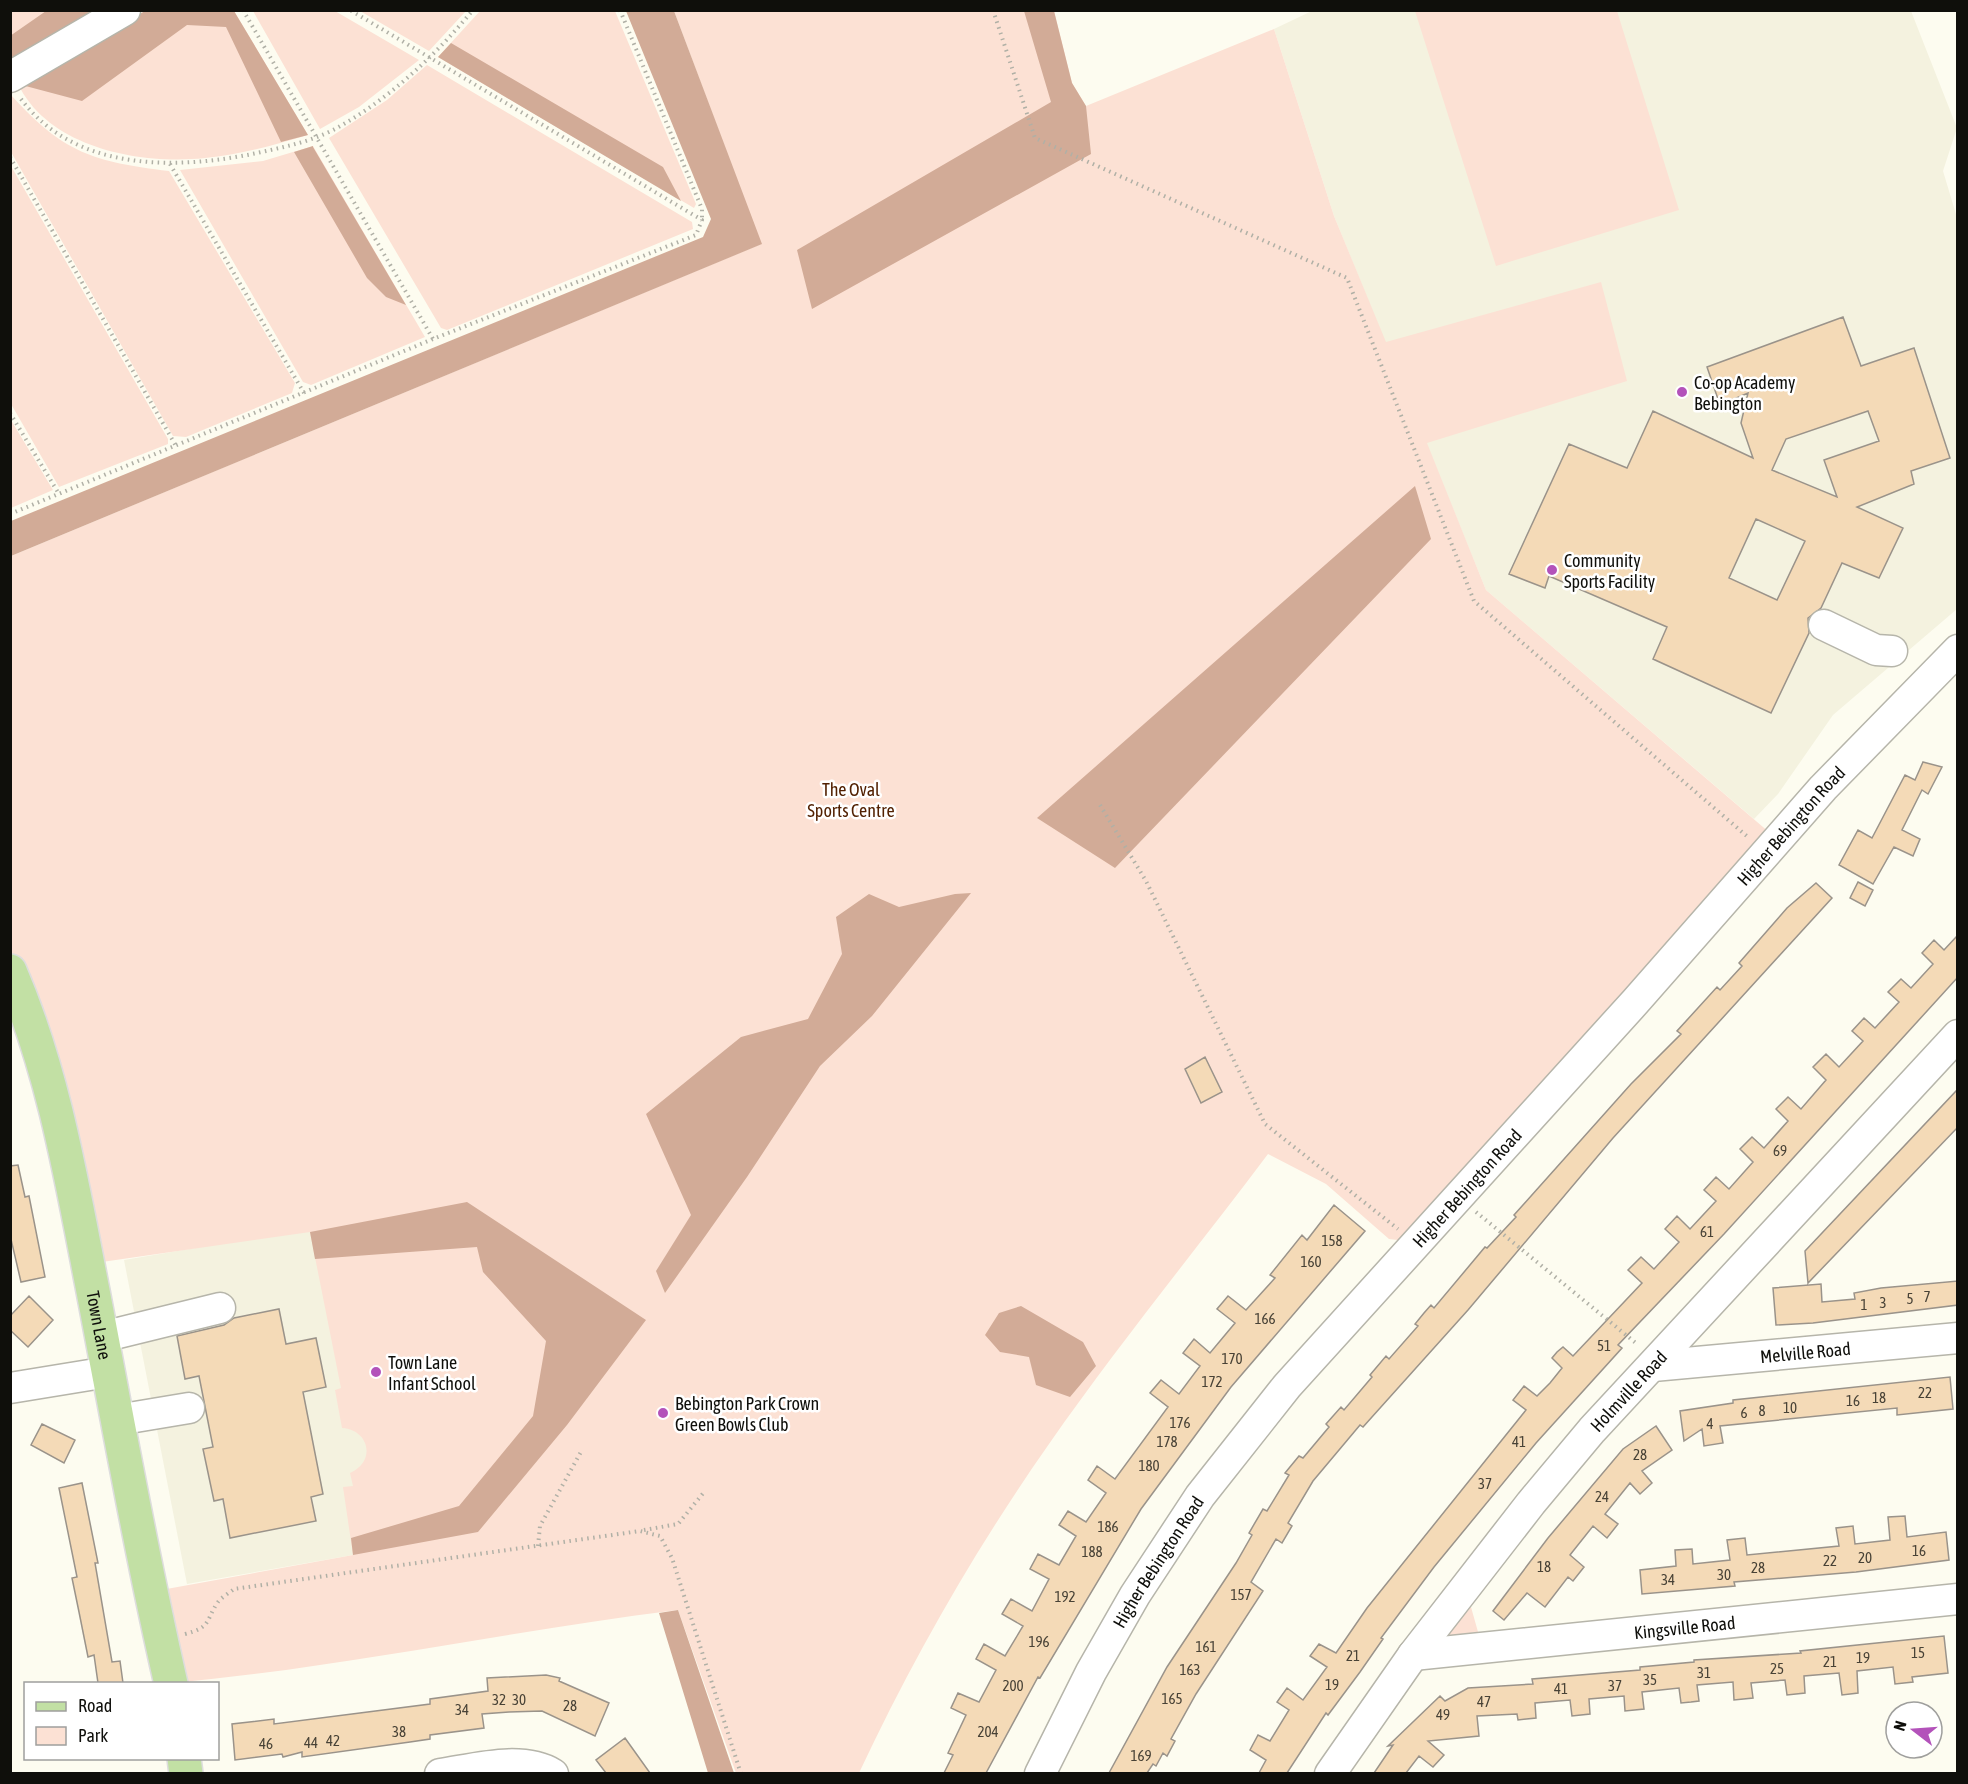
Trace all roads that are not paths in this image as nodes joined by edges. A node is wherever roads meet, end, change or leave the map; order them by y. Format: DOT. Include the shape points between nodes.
graph roads {
  1 [pos="125,10"];
  2 [pos="14,85"];
  3 [pos="1824,625"];
  4 [pos="1958,650"];
  5 [pos="1892,651"];
  6 [pos="10,971"];
  7 [pos="1958,1035"];
  8 [pos="220,1308"];
  9 [pos="102,1337"];
  10 [pos="1958,1338"];
  11 [pos="1655,1364"];
  12 [pos="108,1372"];
  13 [pos="10,1388"];
  14 [pos="189,1408"];
  15 [pos="117,1420"];
  16 [pos="1958,1599"];
  17 [pos="1413,1655"];
  18 [pos="171,1682"];
  19 [pos="440,1773"];
  20 [pos="553,1773"];
  21 [pos="1040,1773"];
  22 [pos="1330,1773"];
  1 -- 2 [label="street"];
  3 -- 5 [label="street" via="1876,650"];
  4 -- 21 [label="street, Higher Bebington Road" via="1823,788 1287,1386 1200,1496 1107,1643"];
  6 -- 9 [label="main road, Town Lane" via="29,1014 47,1072"];
  7 -- 11 [label="street, Holmville Road"];
  8 -- 9 [label="street"];
  9 -- 12 [label="main road, Town Lane"];
  10 -- 11 [label="street, Melville Road"];
  11 -- 17 [label="street, Holmville Road" via="1592,1430 1531,1503"];
  12 -- 13 [label="street"];
  12 -- 15 [label="main road, Town Lane"];
  14 -- 15 [label="street"];
  15 -- 18 [label="main road, Town Lane"];
  16 -- 17 [label="street, Kingsville Road"];
  17 -- 22 [label="street, Holmville Road"];
  19 -- 20 [label="street" via="492,1766 543,1767"];
}
